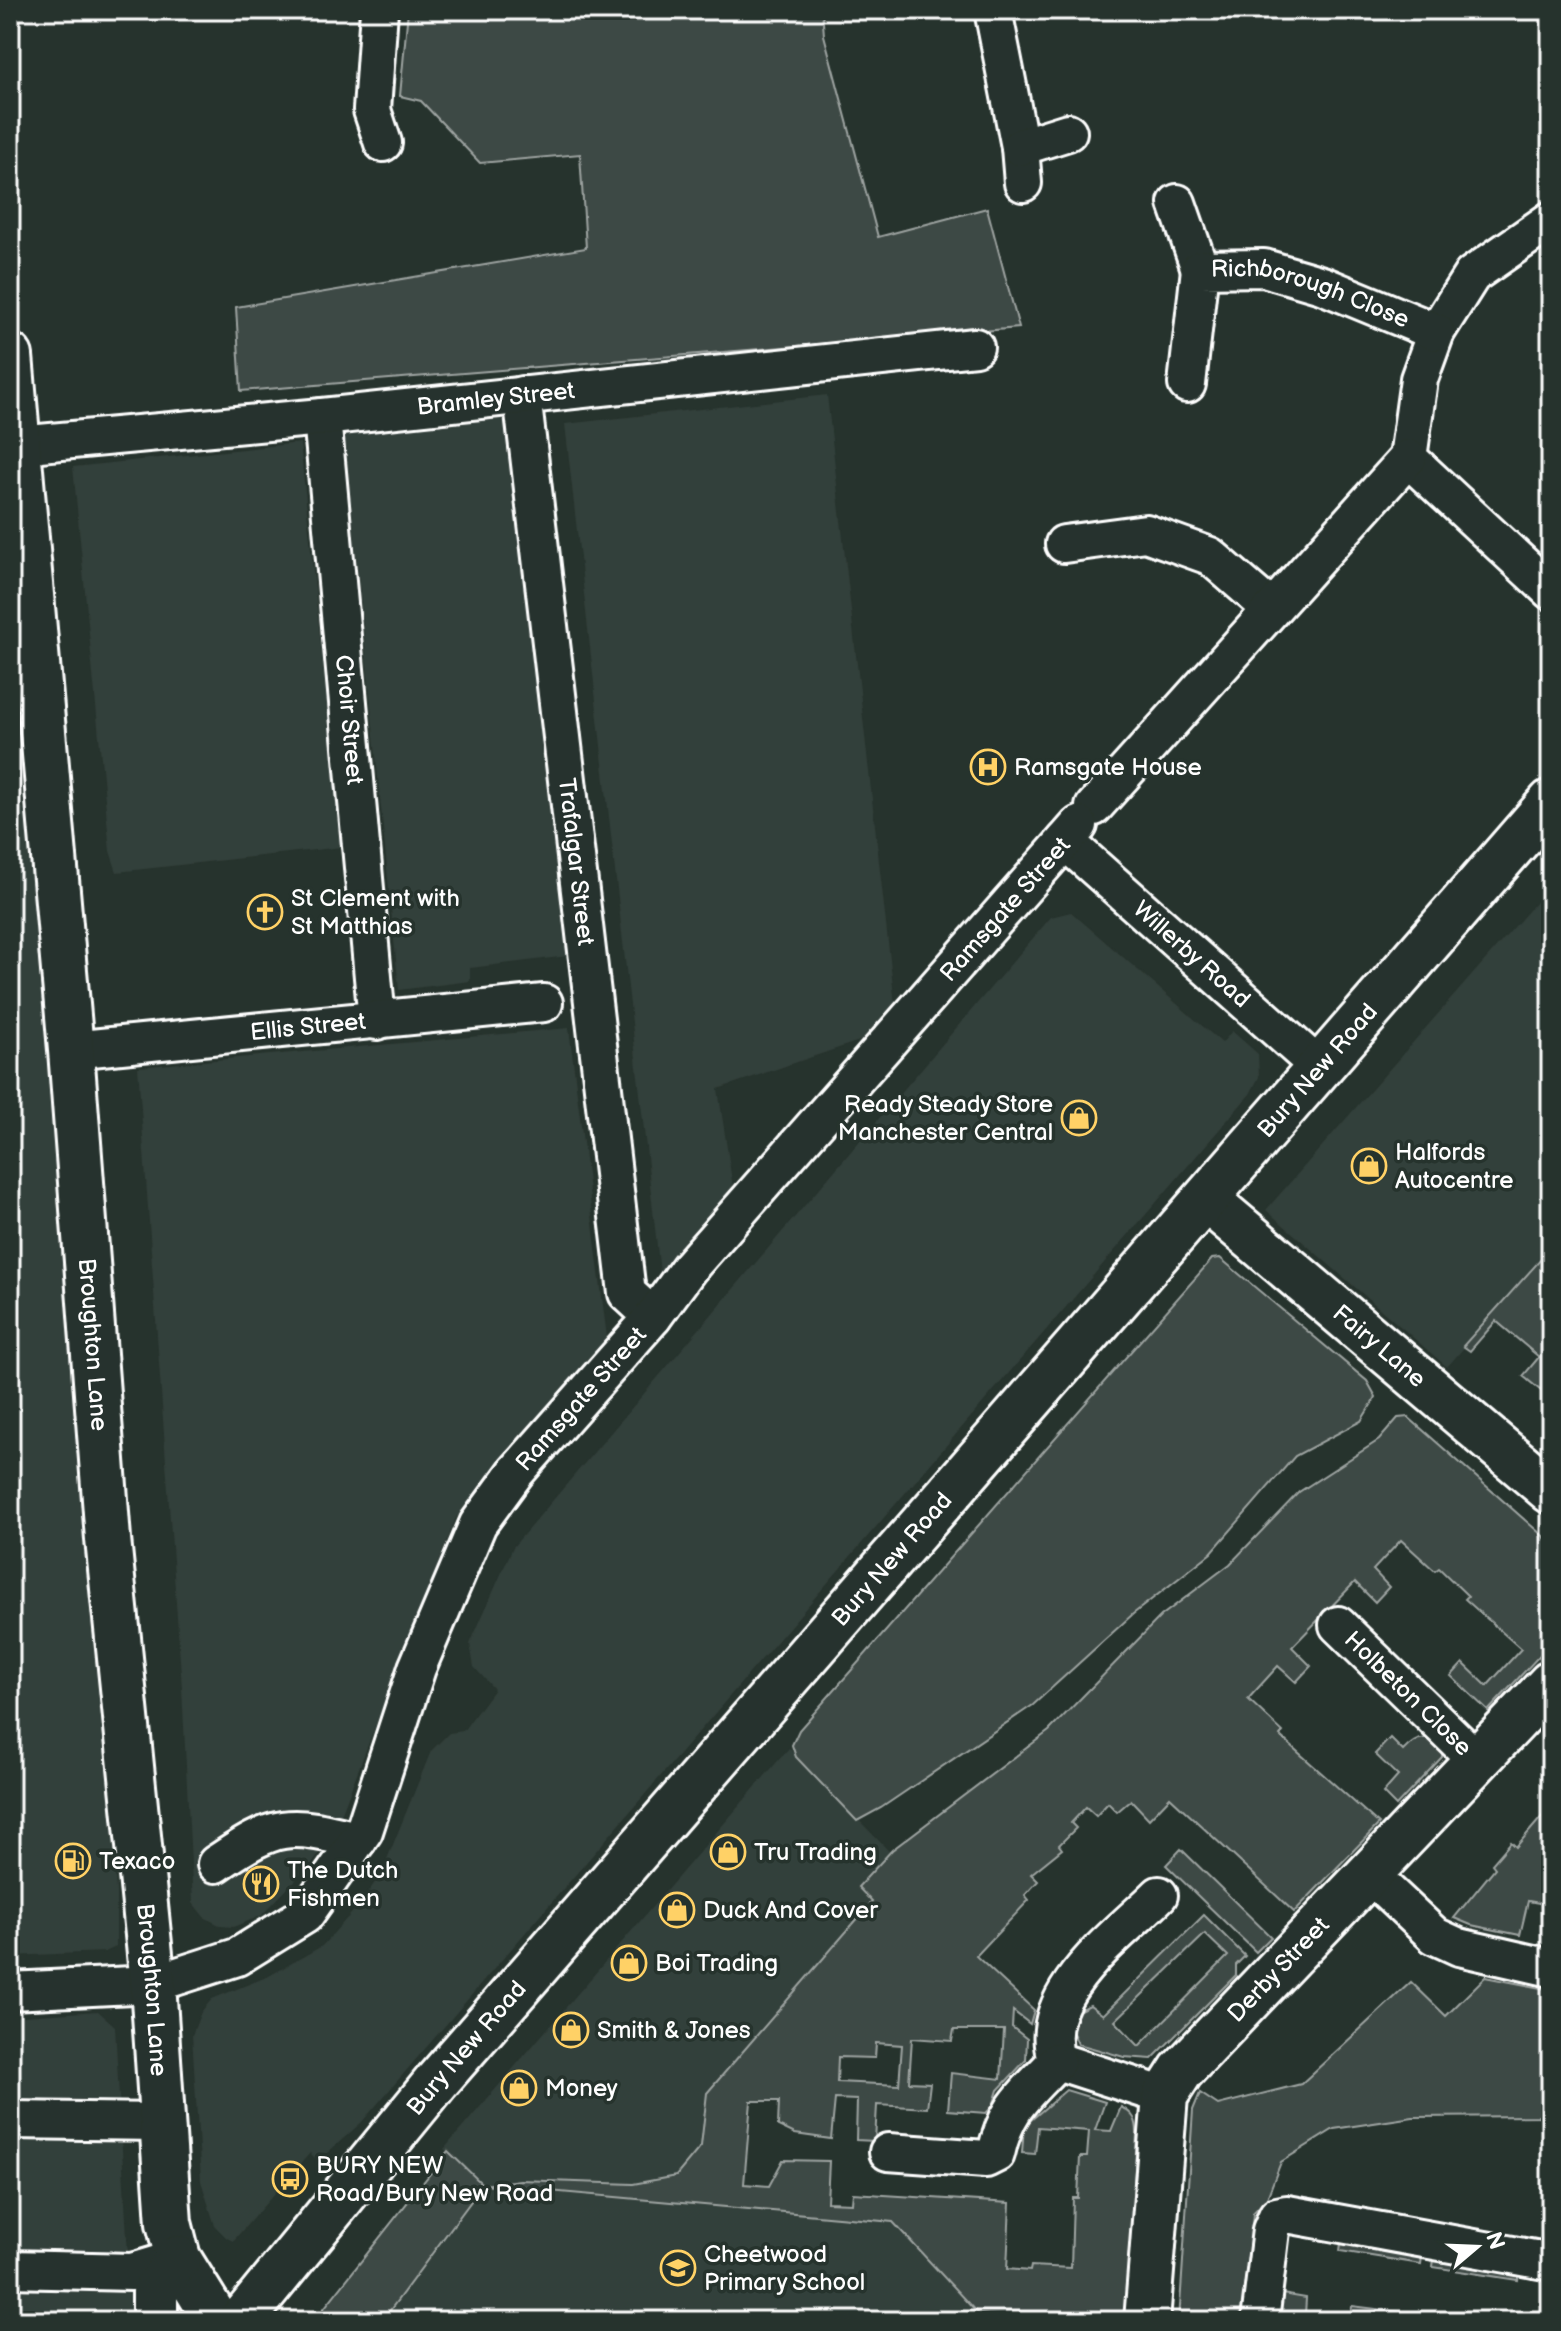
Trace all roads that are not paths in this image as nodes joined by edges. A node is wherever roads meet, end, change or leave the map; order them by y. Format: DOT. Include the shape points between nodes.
graph roads {
  1 [pos="379,10"];
  2 [pos="993,10"];
  3 [pos="1068,132"];
  4 [pos="383,143"];
  5 [pos="1020,147"];
  6 [pos="1023,183"];
  7 [pos="1177,203"];
  8 [pos="1551,220"];
  9 [pos="1200,269"];
  10 [pos="1436,332"];
  11 [pos="975,347"];
  12 [pos="10,356"];
  13 [pos="1187,384"];
  14 [pos="522,395"];
  15 [pos="322,417"];
  16 [pos="18,445"];
  17 [pos="1408,458"];
  18 [pos="1064,544"];
  19 [pos="1551,591"];
  20 [pos="20,598"];
  21 [pos="1270,608"];
  22 [pos="1549,808"];
  23 [pos="1079,824"];
  24 [pos="544,1003"];
  25 [pos="377,1021"];
  26 [pos="71,1050"];
  27 [pos="1319,1067"];
  28 [pos="1207,1200"];
  29 [pos="653,1317"];
  30 [pos="1551,1491"];
  31 [pos="1338,1625"];
  32 [pos="1551,1683"];
  33 [pos="1477,1760"];
  34 [pos="358,1840"];
  35 [pos="216,1864"];
  36 [pos="1367,1872"];
  37 [pos="1159,1895"];
  38 [pos="1551,1968"];
  39 [pos="153,1984"];
  40 [pos="10,1991"];
  41 [pos="1057,2061"];
  42 [pos="1165,2096"];
  43 [pos="10,2120"];
  44 [pos="161,2122"];
  45 [pos="888,2152"];
  46 [pos="178,2258"];
  47 [pos="1551,2262"];
  48 [pos="10,2269"];
  49 [pos="155,2321"];
  50 [pos="217,2321"];
  51 [pos="241,2321"];
  52 [pos="1147,2321"];
  53 [pos="1260,2321"];
  1 -- 4 [label="street" via="372,110"];
  2 -- 5 [label="street"];
  3 -- 5 [label="street"];
  5 -- 6 [label="street"];
  7 -- 9 [label="street"];
  8 -- 10 [label="street" via="1472,275"];
  9 -- 10 [label="street, Richborough Close" via="1264,268 1322,285"];
  9 -- 13 [label="street, Richborough Close"];
  10 -- 17 [label="street" via="1419,379"];
  11 -- 14 [label="street, Bramley Street"];
  12 -- 16 [label="main road, Broughton Lane"];
  14 -- 15 [label="street, Bramley Street"];
  14 -- 29 [label="street, Trafalgar Street" via="627,1293"];
  15 -- 16 [label="street, Bramley Street"];
  15 -- 25 [label="street, Choir Street"];
  16 -- 20 [label="main road, Broughton Lane"];
  17 -- 19 [label="street"];
  17 -- 21 [label="street, Ramsgate Street"];
  18 -- 21 [label="street" via="1146,533 1210,556"];
  20 -- 26 [label="main road, Broughton Lane"];
  21 -- 23 [label="street, Ramsgate Street"];
  22 -- 27 [label="main road, Bury New Road"];
  23 -- 27 [label="street, Willerby Road"];
  23 -- 29 [label="street, Ramsgate Street" via="689,1268"];
  24 -- 25 [label="street, Ellis Street"];
  25 -- 26 [label="street, Ellis Street"];
  26 -- 39 [label="main road, Broughton Lane" via="108,1539"];
  27 -- 28 [label="main road, Bury New Road"];
  28 -- 30 [label="main road, Fairy Lane"];
  28 -- 51 [label="main road, Bury New Road" via="437,2081"];
  29 -- 34 [label="street, Ramsgate Street" via="516,1472 478,1524 417,1668"];
  31 -- 33 [label="street, Holbeton Close"];
  32 -- 33 [label="main road, Derby Street"];
  33 -- 36 [label="main road, Derby Street"];
  34 -- 35 [label="street" via="298,1826 256,1838"];
  34 -- 39 [label="street, Ramsgate Street" via="305,1915 237,1957"];
  36 -- 38 [label="street" via="1435,1936 1459,1947"];
  36 -- 42 [label="main road, Derby Street" via="1181,2071"];
  37 -- 41 [label="street" via="1077,1977 1062,1999 1051,2027"];
  39 -- 40 [label="street, Ramsgate Street"];
  39 -- 44 [label="main road, Broughton Lane"];
  41 -- 42 [label="street"];
  41 -- 45 [label="street" via="1014,2105 996,2154 986,2159"];
  42 -- 52 [label="main road"];
  43 -- 44 [label="street"];
  44 -- 46 [label="main road, Broughton Lane" via="169,2223"];
  46 -- 48 [label="street" via="132,2272"];
  46 -- 49 [label="main road" via="155,2292"];
  46 -- 50 [label="main road, Broughton Lane"];
  47 -- 53 [label="street" via="1277,2216"];
}
